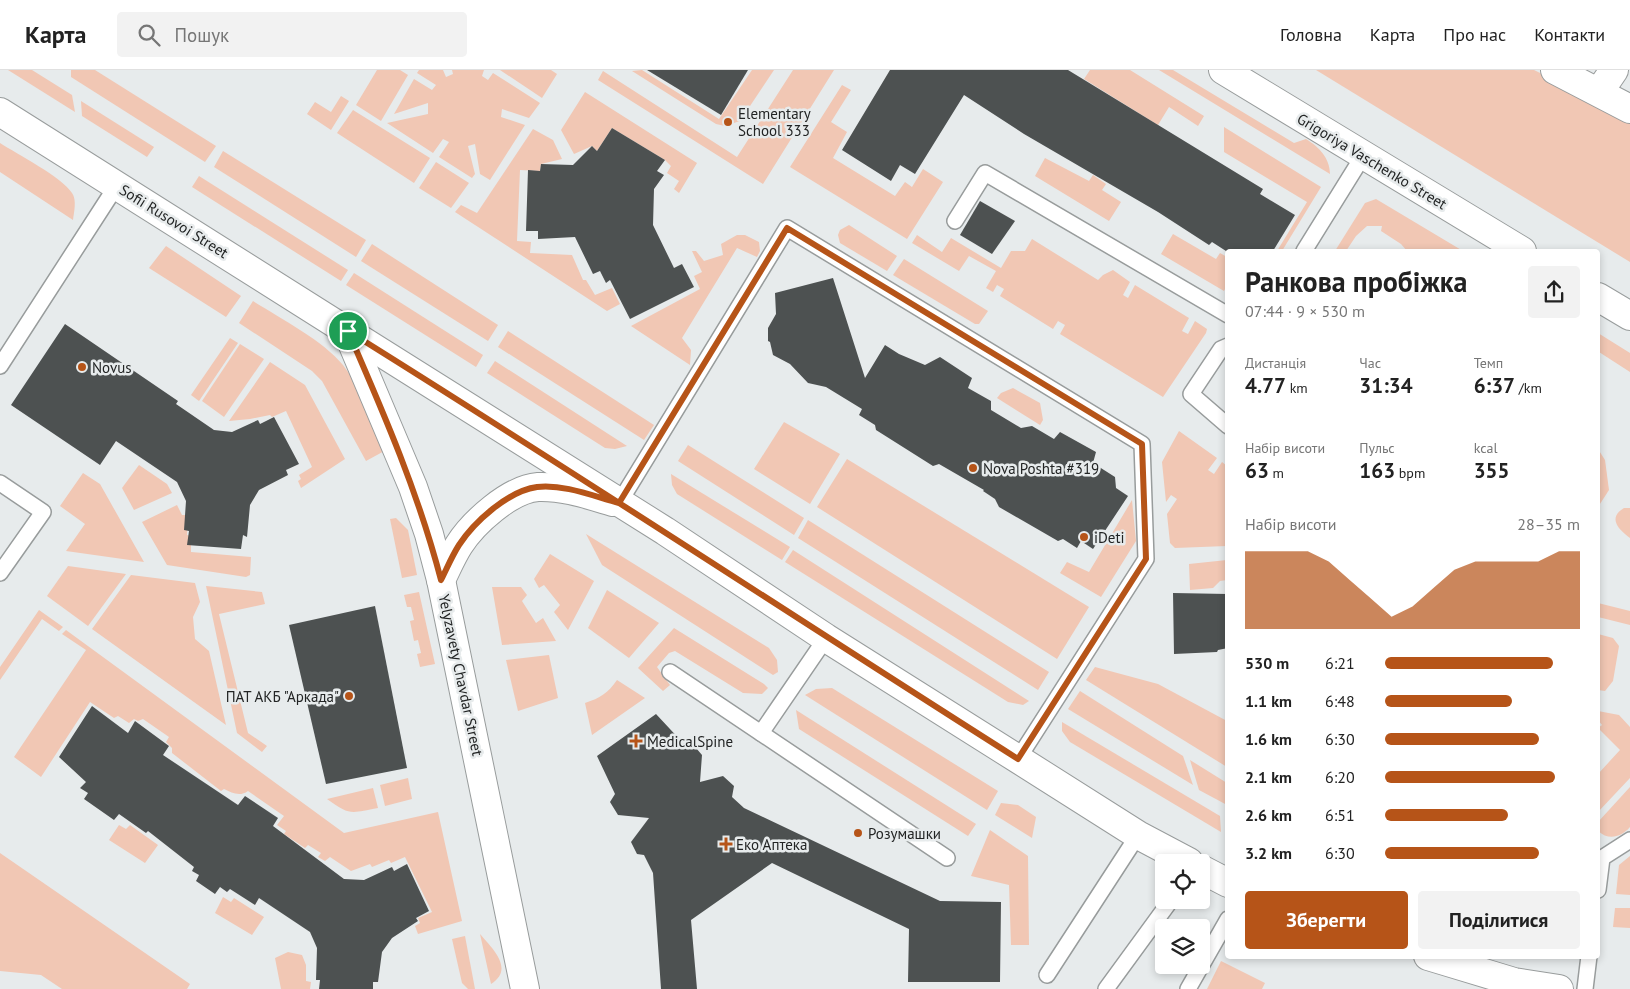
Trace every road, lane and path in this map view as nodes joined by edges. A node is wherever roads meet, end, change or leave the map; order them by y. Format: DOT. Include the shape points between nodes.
graph roads {
  1 [pos="1223,70"];
  2 [pos="1555,70"];
  3 [pos="1606,81"];
  4 [pos="1630,109"];
  5 [pos="0,112"];
  6 [pos="1363,156"];
  7 [pos="117,185"];
  8 [pos="955,221"];
  9 [pos="1305,249"];
  10 [pos="1519,249"];
  11 [pos="1600,298"];
  12 [pos="1225,313"];
  13 [pos="1630,316"];
  14 [pos="348,331"];
  15 [pos="1225,347"];
  16 [pos="0,366"];
  17 [pos="1225,423"];
  18 [pos="0,482"];
  19 [pos="619,503"];
  20 [pos="0,573"];
  21 [pos="441,580"];
  22 [pos="826,638"];
  23 [pos="670,672"];
  24 [pos="761,733"];
  25 [pos="1018,759"];
  26 [pos="1138,835"];
  27 [pos="1630,840"];
  28 [pos="1175,854"];
  29 [pos="1600,856"];
  30 [pos="948,858"];
  31 [pos="1210,874"];
  32 [pos="1225,881"];
  33 [pos="1164,909"];
  34 [pos="1225,924"];
  35 [pos="1438,959"];
  36 [pos="1589,959"];
  37 [pos="1047,975"];
  38 [pos="525,989"];
  39 [pos="1106,989"];
  40 [pos="1188,989"];
  41 [pos="1559,989"];
  42 [pos="1585,989"];
  1 -- 6 [label="street, Grigoriya Vaschenko Street"];
  2 -- 3 [label="street"];
  3 -- 4 [label="street"];
  5 -- 7 [label="street, Sofii Rusovoi Street"];
  6 -- 9 [label="lane"];
  6 -- 10 [label="street, Grigoriya Vaschenko Street"];
  7 -- 14 [label="street, Sofii Rusovoi Street"];
  7 -- 16 [label="lane"];
  8 -- 12 [label="lane" via="985,173"];
  11 -- 13 [label="street"];
  14 -- 19 [label="street, Yelyzavety Chavdar Street"];
  14 -- 21 [label="street" via="414,487"];
  15 -- 17 [label="lane" via="1190,394"];
  18 -- 20 [label="lane" via="43,512"];
  19 -- 21 [label="street, Yelyzavety Chavdar Street" via="565,489 536,487 507,498 483,518 459,545"];
  19 -- 22 [label="street, Yelyzavety Chavdar Street"];
  19 -- 25 [label="lane" via="787,228 1142,444 1146,559"];
  21 -- 38 [label="street, Yelyzavety Chavdar Street"];
  22 -- 24 [label="lane"];
  22 -- 25 [label="street, Yelyzavety Chavdar Street"];
  23 -- 24 [label="lane"];
  24 -- 30 [label="lane"];
  25 -- 26 [label="street, Yelyzavety Chavdar Street"];
  26 -- 28 [label="street, Yelyzavety Chavdar Street"];
  26 -- 37 [label="lane"];
  27 -- 29 [label="lane"];
  31 -- 32 [label="street"];
  33 -- 39 [label="lane"];
  34 -- 40 [label="lane"];
  35 -- 41 [label="street" via="1514,982"];
  36 -- 42 [label="lane"];
}
